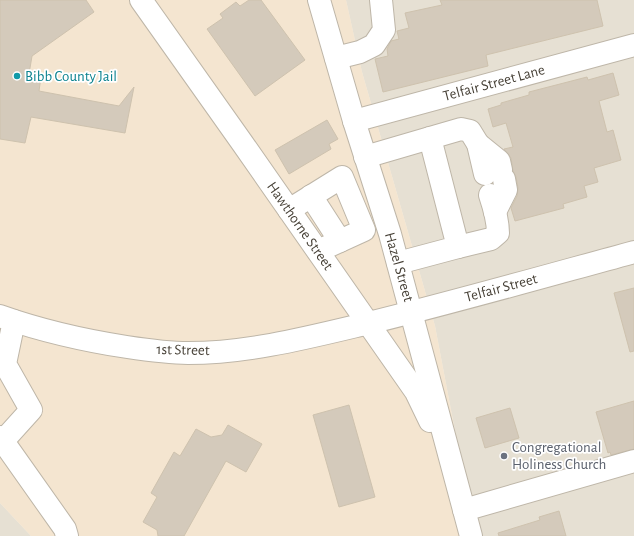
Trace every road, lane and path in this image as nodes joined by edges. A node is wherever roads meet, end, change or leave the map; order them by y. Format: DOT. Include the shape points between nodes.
graph roads {
  1 [pos="141,0"];
  2 [pos="319,0"];
  3 [pos="381,0"];
  4 [pos="634,44"];
  5 [pos="336,58"];
  6 [pos="354,121"];
  7 [pos="430,138"];
  8 [pos="365,157"];
  9 [pos="310,196"];
  10 [pos="289,210"];
  11 [pos="386,222"];
  12 [pos="364,230"];
  13 [pos="340,241"];
  14 [pos="458,247"];
  15 [pos="318,251"];
  16 [pos="634,252"];
  17 [pos="398,263"];
  18 [pos="411,312"];
  19 [pos="7,318"];
  20 [pos="368,323"];
  21 [pos="1,439"];
  22 [pos="449,458"];
  23 [pos="634,461"];
  24 [pos="464,510"];
  25 [pos="67,536"];
  26 [pos="471,536"];
  1 -- 10 [label="street, Hawthorne Street"];
  2 -- 5 [label="street, Hazel Street"];
  3 -- 5 [label="street" via="384,30 374,45 360,52"];
  4 -- 6 [label="street, Telfair Street Lane"];
  5 -- 6 [label="street, Hazel Street"];
  6 -- 8 [label="street, Hazel Street"];
  7 -- 8 [label="street"];
  7 -- 14 [label="street"];
  7 -- 14 [label="street" via="461,128 470,132 478,144 495,186 498,233 491,239"];
  8 -- 11 [label="street, Hazel Street"];
  9 -- 10 [label="street"];
  9 -- 12 [label="street" via="342,177"];
  9 -- 13 [label="street"];
  10 -- 15 [label="street, Hawthorne Street"];
  11 -- 12 [label="street"];
  11 -- 17 [label="street, Hazel Street"];
  12 -- 13 [label="street"];
  13 -- 15 [label="street"];
  14 -- 17 [label="street"];
  15 -- 20 [label="street, Hawthorne Street"];
  16 -- 18 [label="street, Telfair Street"];
  17 -- 18 [label="street, Hazel Street"];
  18 -- 20 [label="street, Telfair Street"];
  18 -- 22 [label="street, Hazel Street"];
  19 -- 20 [label="street, 1st Street" via="86,341 188,353 240,349 306,338"];
  19 -- 21 [label="street" via="6,364 31,410"];
  20 -- 22 [label="street, Hawthorne Street" via="416,392"];
  21 -- 25 [label="street" via="65,529"];
  22 -- 24 [label="street, Hazel Street"];
  23 -- 24 [label="street"];
  24 -- 26 [label="street, Hazel Street"];
}
